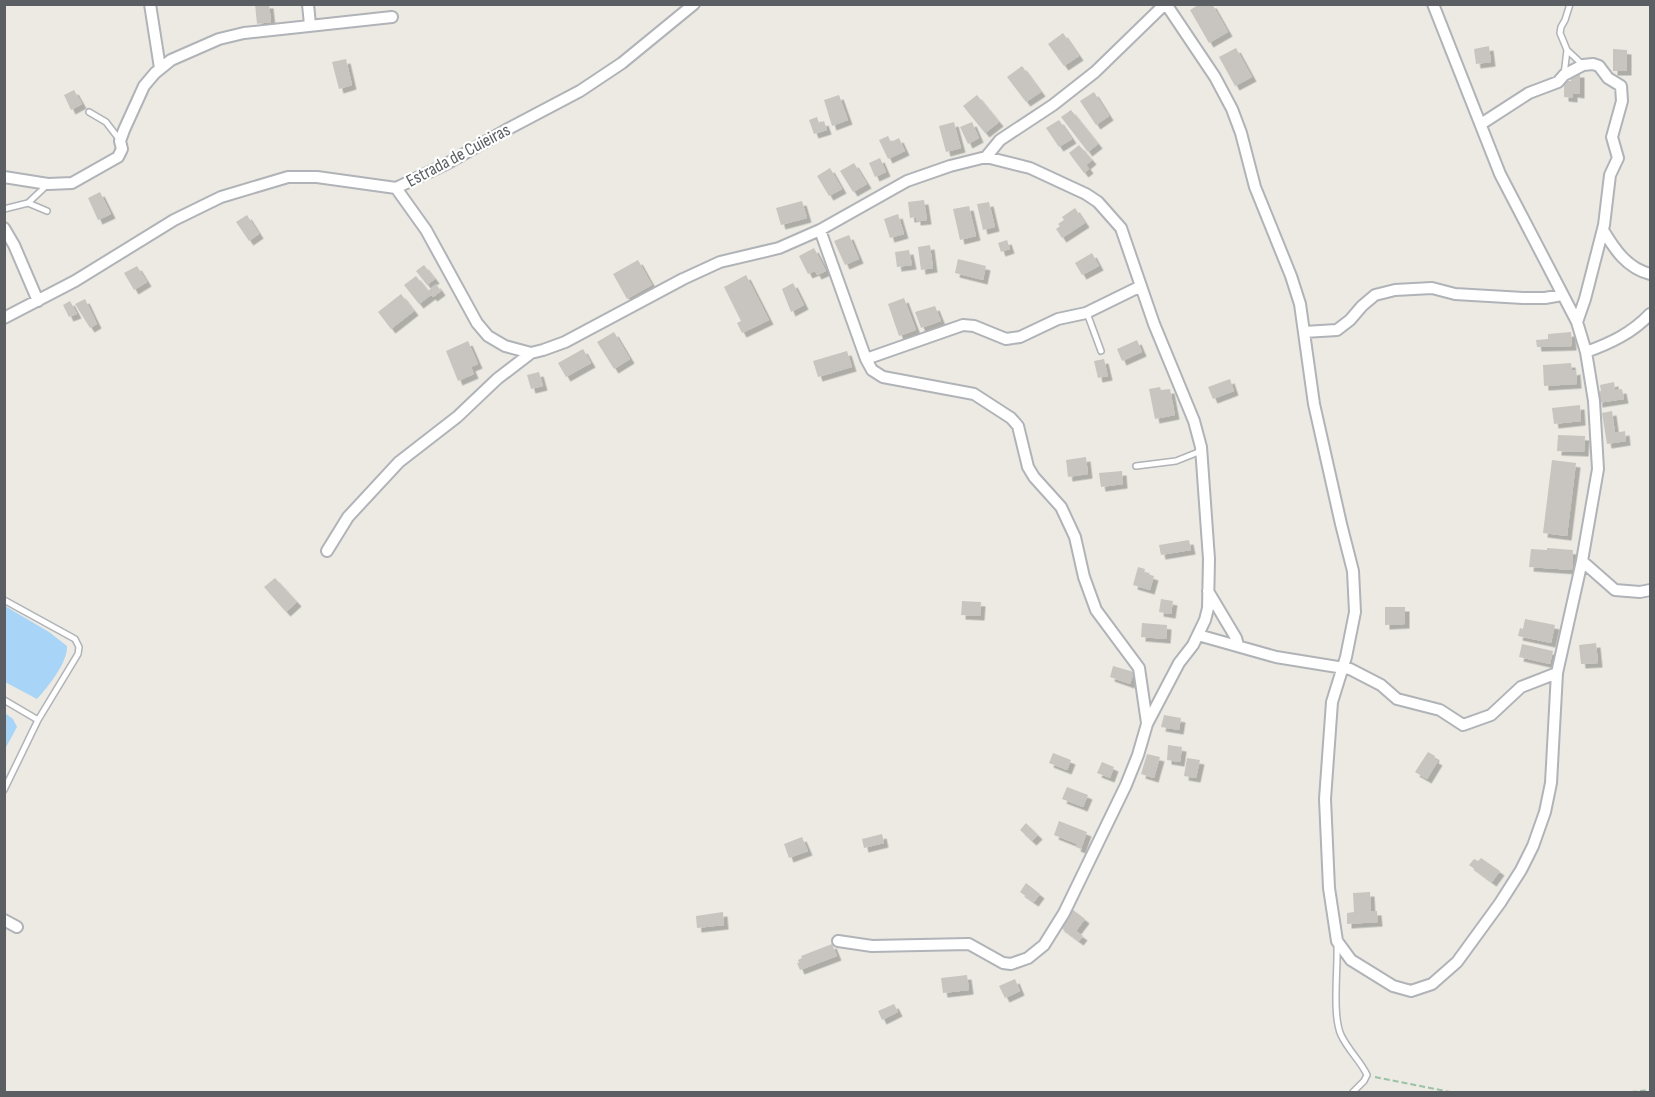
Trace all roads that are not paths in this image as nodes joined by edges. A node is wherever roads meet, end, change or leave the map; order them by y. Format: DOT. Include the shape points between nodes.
graph roads {
  1 [pos="150,4"];
  2 [pos="308,4"];
  3 [pos="694,4"];
  4 [pos="1165,4"];
  5 [pos="1433,4"];
  6 [pos="1570,4"];
  7 [pos="392,17"];
  8 [pos="310,25"];
  9 [pos="1567,50"];
  10 [pos="1583,65"];
  11 [pos="160,69"];
  12 [pos="1564,75"];
  13 [pos="89,112"];
  14 [pos="1481,124"];
  15 [pos="120,141"];
  16 [pos="986,157"];
  17 [pos="4,177"];
  18 [pos="48,184"];
  19 [pos="396,188"];
  20 [pos="28,203"];
  21 [pos="4,209"];
  22 [pos="47,211"];
  23 [pos="4,228"];
  24 [pos="820,230"];
  25 [pos="1603,230"];
  26 [pos="1650,274"];
  27 [pos="1141,286"];
  28 [pos="1562,294"];
  29 [pos="38,301"];
  30 [pos="1087,313"];
  31 [pos="1650,314"];
  32 [pos="4,318"];
  33 [pos="1577,322"];
  34 [pos="1304,332"];
  35 [pos="1101,351"];
  36 [pos="1586,352"];
  37 [pos="531,353"];
  38 [pos="866,359"];
  39 [pos="1201,452"];
  40 [pos="1136,466"];
  41 [pos="327,551"];
  42 [pos="1582,561"];
  43 [pos="1650,590"];
  44 [pos="1208,591"];
  45 [pos="4,600"];
  46 [pos="1198,635"];
  47 [pos="1238,645"];
  48 [pos="1343,667"];
  49 [pos="1557,673"];
  50 [pos="4,700"];
  51 [pos="38,720"];
  52 [pos="1147,724"];
  53 [pos="4,790"];
  54 [pos="4,920"];
  55 [pos="17,927"];
  56 [pos="1336,940"];
  57 [pos="838,941"];
  58 [pos="1353,1092"];
  1 -- 11 [label="street"];
  2 -- 8 [label="street"];
  3 -- 19 [label="street, Estrada de Cuieiras" via="580,92"];
  4 -- 16 [label="street" via="1095,72 1000,140"];
  4 -- 34 [label="street" via="1232,109 1255,187 1291,276"];
  5 -- 14 [label="street"];
  6 -- 9 [label="lane" via="1560,33"];
  7 -- 8 [label="street"];
  8 -- 11 [label="street" via="219,39 171,60"];
  9 -- 10 [label="lane"];
  9 -- 12 [label="lane"];
  10 -- 12 [label="street"];
  10 -- 25 [label="street" via="1599,66 1622,91 1612,137 1618,158 1610,175"];
  11 -- 15 [label="street" via="144,86"];
  12 -- 14 [label="street"];
  13 -- 15 [label="lane" via="106,122"];
  14 -- 28 [label="street" via="1500,174"];
  15 -- 18 [label="street" via="118,157 72,183"];
  16 -- 24 [label="street" via="907,181"];
  16 -- 27 [label="street" via="1030,168 1098,202 1121,228"];
  17 -- 18 [label="street"];
  18 -- 20 [label="lane"];
  19 -- 29 [label="street, Estrada de Cuieiras" via="288,177 221,197 174,220"];
  19 -- 37 [label="street" via="426,230 477,323 488,336 505,346"];
  20 -- 21 [label="lane"];
  20 -- 22 [label="lane"];
  23 -- 29 [label="street"];
  24 -- 37 [label="street" via="779,248 720,262 565,342"];
  24 -- 38 [label="street"];
  25 -- 26 [label="street" via="1627,262 1637,271"];
  25 -- 33 [label="street"];
  27 -- 30 [label="street"];
  27 -- 39 [label="street" via="1194,422"];
  28 -- 33 [label="street"];
  28 -- 34 [label="street" via="1523,298 1455,294 1432,288 1395,290 1375,295 1337,330"];
  29 -- 32 [label="street, Estrada de Cuieiras"];
  30 -- 35 [label="lane"];
  30 -- 38 [label="street" via="1058,319 1020,337 1006,339 963,325"];
  31 -- 36 [label="street" via="1632,331"];
  33 -- 36 [label="street"];
  34 -- 48 [label="street" via="1314,404 1353,572 1355,612"];
  36 -- 42 [label="street" via="1598,470"];
  37 -- 41 [label="street" via="399,462 348,517"];
  38 -- 52 [label="street" via="872,370 883,377 974,394 1018,426 1028,467 1061,507 1075,537 1090,599 1139,668"];
  39 -- 40 [label="lane" via="1176,461"];
  39 -- 44 [label="street"];
  42 -- 43 [label="street" via="1614,590"];
  42 -- 49 [label="street"];
  44 -- 46 [label="street" via="1208,608"];
  44 -- 47 [label="street"];
  45 -- 51 [label="lane" via="75,639 79,647"];
  46 -- 47 [label="street"];
  46 -- 52 [label="street"];
  47 -- 48 [label="street" via="1298,661"];
  48 -- 49 [label="street" via="1381,685 1397,699 1440,710 1463,725 1491,715 1521,687"];
  48 -- 56 [label="street" via="1332,702 1325,799"];
  49 -- 56 [label="street" via="1551,783 1545,812 1533,846 1500,903 1457,962 1432,984 1411,991 1400,989 1351,960"];
  50 -- 51 [label="lane"];
  51 -- 53 [label="lane"];
  52 -- 57 [label="street" via="1126,784 1068,904 1044,945 1028,958 1003,963 969,944 872,946"];
  54 -- 55 [label="street"];
  56 -- 58 [label="lane" via="1337,1023 1367,1076"];
}
